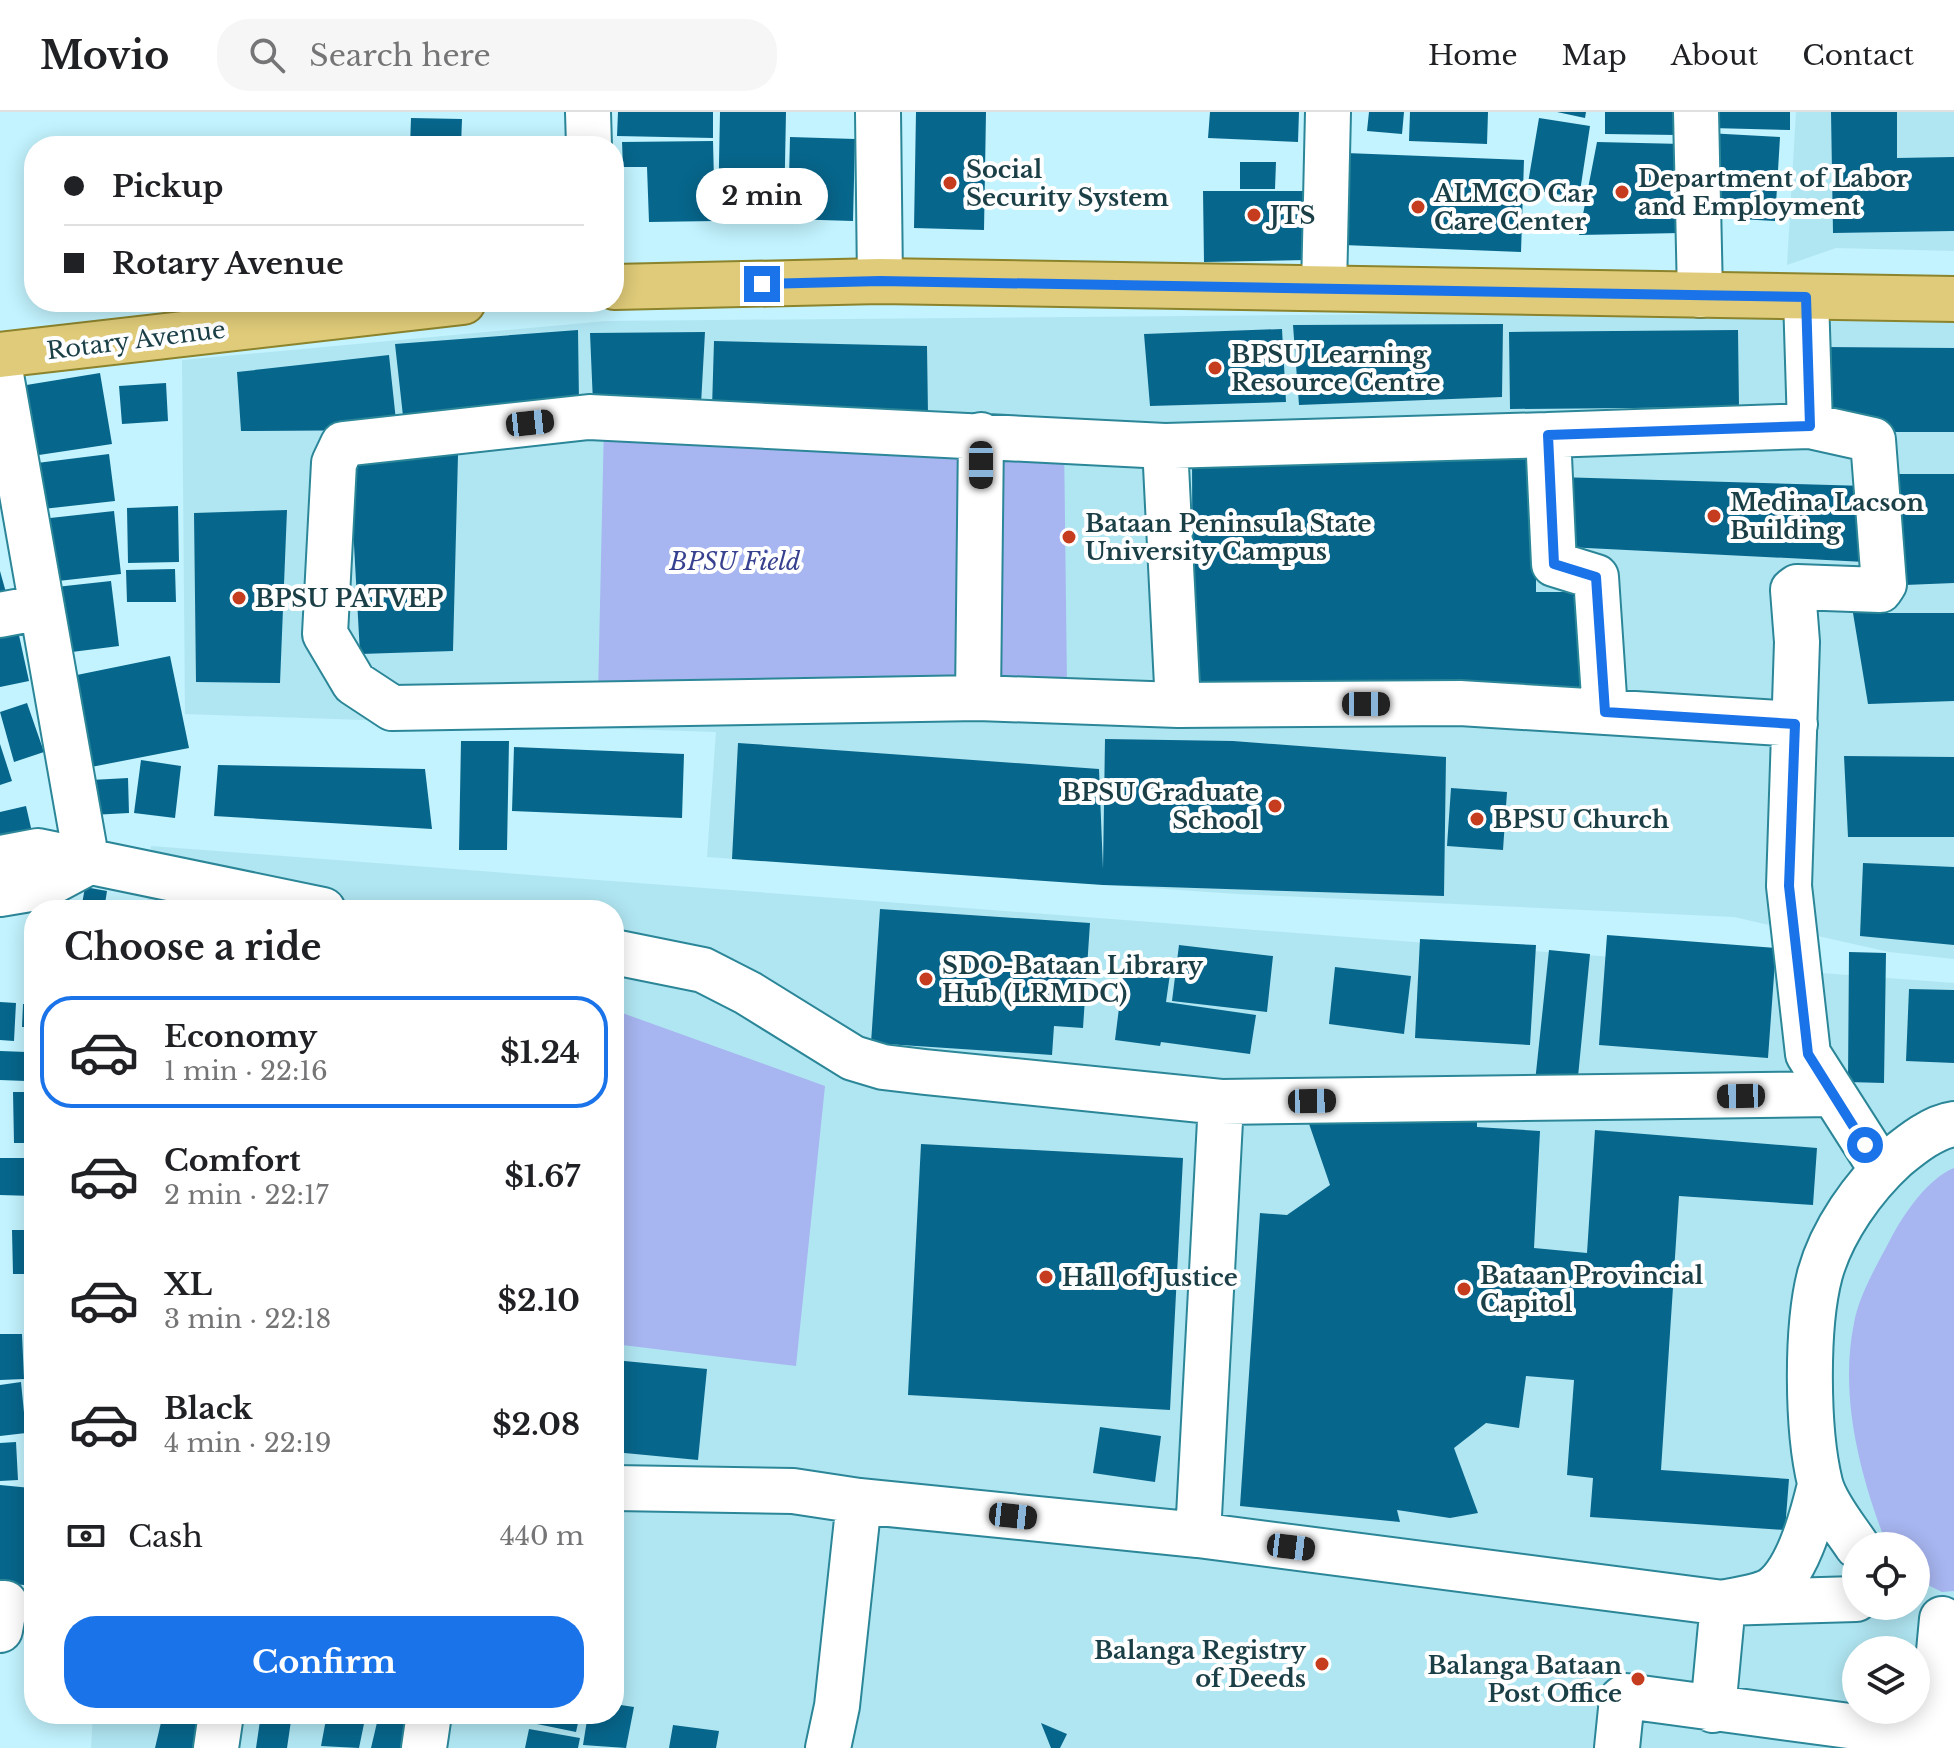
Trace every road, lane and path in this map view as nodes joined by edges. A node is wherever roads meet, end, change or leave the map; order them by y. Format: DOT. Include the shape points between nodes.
graph roads {
  1 [pos="588,112"];
  2 [pos="878,112"];
  3 [pos="1328,112"];
  4 [pos="1696,112"];
  5 [pos="589,136"];
  6 [pos="880,281"];
  7 [pos="624,287"];
  8 [pos="1324,288"];
  9 [pos="1700,295"];
  10 [pos="1806,297"];
  11 [pos="1954,299"];
  12 [pos="376,312"];
  13 [pos="0,355"];
  14 [pos="0,369"];
  15 [pos="1810,426"];
  16 [pos="981,435"];
  17 [pos="1548,435"];
  18 [pos="1165,446"];
  19 [pos="42,607"];
  20 [pos="0,615"];
  21 [pos="978,698"];
  22 [pos="1178,705"];
  23 [pos="1605,712"];
  24 [pos="1795,724"];
  25 [pos="0,858"];
  26 [pos="87,863"];
  27 [pos="0,894"];
  28 [pos="273,900"];
  29 [pos="624,954"];
  30 [pos="1833,1094"];
  31 [pos="1221,1102"];
  32 [pos="1954,1124"];
  33 [pos="1882,1170"];
  34 [pos="1820,1485"];
  35 [pos="624,1488"];
  36 [pos="859,1501"];
  37 [pos="1849,1532"];
  38 [pos="1198,1535"];
  39 [pos="1842,1599"];
  40 [pos="0,1603"];
  41 [pos="1723,1603"];
  42 [pos="1937,1613"];
  43 [pos="0,1630"];
  44 [pos="1713,1710"];
  45 [pos="220,1724"];
  46 [pos="428,1724"];
  47 [pos="1943,1738"];
  48 [pos="216,1748"];
  49 [pos="424,1748"];
  50 [pos="828,1748"];
  51 [pos="1617,1748"];
  1 -- 5 [label="street"];
  2 -- 6 [label="street"];
  3 -- 8 [label="street"];
  4 -- 9 [label="street"];
  6 -- 7 [label="main road"];
  6 -- 8 [label="main road"];
  8 -- 9 [label="main road"];
  9 -- 10 [label="main road"];
  10 -- 11 [label="main road"];
  10 -- 15 [label="street"];
  12 -- 13 [label="main road, Rotary Avenue"];
  14 -- 19 [label="street"];
  15 -- 17 [label="street"];
  15 -- 24 [label="street" via="1873,440 1884,584 1880,590 1793,590"];
  16 -- 18 [label="street"];
  16 -- 21 [label="street"];
  16 -- 21 [label="street" via="589,417 343,444 334,463 325,634 354,683 392,708"];
  17 -- 18 [label="street"];
  17 -- 23 [label="street" via="1554,564 1596,577"];
  18 -- 22 [label="street"];
  19 -- 20 [label="street"];
  19 -- 26 [label="street"];
  21 -- 22 [label="street"];
  22 -- 23 [label="street" via="1460,703"];
  23 -- 24 [label="street"];
  24 -- 30 [label="street" via="1789,886 1808,1054"];
  25 -- 26 [label="street" via="38,851"];
  26 -- 27 [label="street" via="42,887"];
  26 -- 28 [label="street"];
  29 -- 31 [label="street" via="703,970 853,1058 883,1067"];
  30 -- 31 [label="street"];
  30 -- 33 [label="street"];
  31 -- 38 [label="street"];
  32 -- 33 [label="street" via="1914,1142"];
  33 -- 34 [label="street" via="1849,1212 1820,1274 1811,1381"];
  34 -- 37 [label="street"];
  34 -- 41 [label="street" via="1810,1525 1790,1567 1769,1592"];
  35 -- 36 [label="street" via="793,1491"];
  36 -- 38 [label="street"];
  36 -- 50 [label="street"];
  38 -- 41 [label="street"];
  39 -- 41 [label="street"];
  40 -- 43 [label="street" via="5,1603"];
  41 -- 44 [label="street"];
  42 -- 47 [label="street"];
  44 -- 47 [label="street"];
  44 -- 51 [label="street" via="1624,1697"];
  45 -- 48 [label="street"];
  46 -- 49 [label="street"];
}
